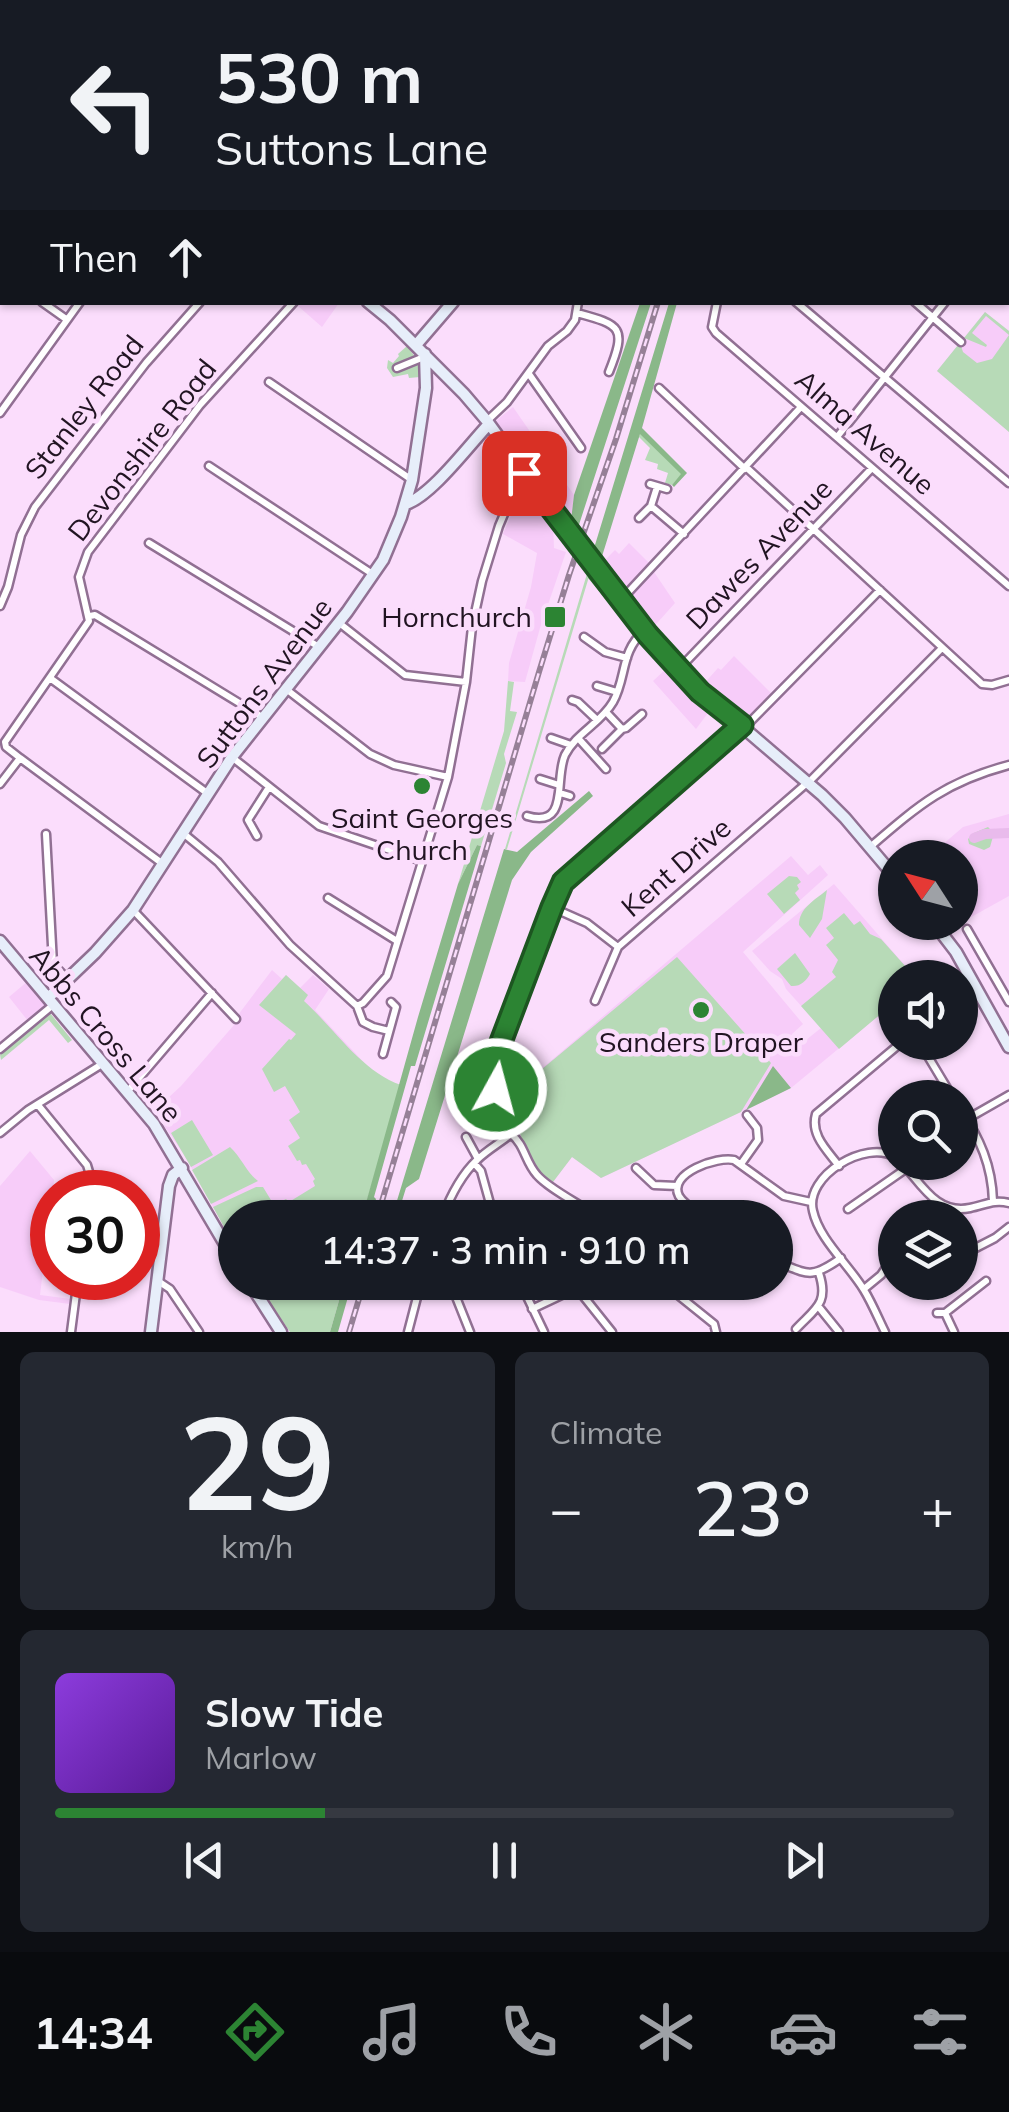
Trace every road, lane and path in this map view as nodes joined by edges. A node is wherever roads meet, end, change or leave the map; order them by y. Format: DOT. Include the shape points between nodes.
graph roads {
  1 [pos="46,305"];
  2 [pos="78,305"];
  3 [pos="197,305"];
  4 [pos="291,305"];
  5 [pos="372,305"];
  6 [pos="451,305"];
  7 [pos="577,305"];
  8 [pos="717,305"];
  9 [pos="800,305"];
  10 [pos="918,305"];
  11 [pos="943,305"];
  12 [pos="576,313"];
  13 [pos="933,318"];
  14 [pos="66,319"];
  15 [pos="961,342"];
  16 [pos="422,352"];
  17 [pos="397,368"];
  18 [pos="609,372"];
  19 [pos="529,374"];
  20 [pos="885,378"];
  21 [pos="269,382"];
  22 [pos="659,388"];
  23 [pos="801,407"];
  24 [pos="0,413"];
  25 [pos="488,422"];
  26 [pos="836,437"];
  27 [pos="582,448"];
  28 [pos="209,466"];
  29 [pos="872,468"];
  30 [pos="746,469"];
  31 [pos="524,473"];
  32 [pos="412,480"];
  33 [pos="1009,483"];
  34 [pos="667,489"];
  35 [pos="406,504"];
  36 [pos="651,506"];
  37 [pos="640,518"];
  38 [pos="814,530"];
  39 [pos="684,534"];
  40 [pos="149,543"];
  41 [pos="374,575"];
  42 [pos="1009,586"];
  43 [pos="880,590"];
  44 [pos="622,600"];
  45 [pos="0,606"];
  46 [pos="90,616"];
  47 [pos="338,622"];
  48 [pos="644,631"];
  49 [pos="584,636"];
  50 [pos="319,647"];
  51 [pos="942,648"];
  52 [pos="627,658"];
  53 [pos="678,670"];
  54 [pos="50,678"];
  55 [pos="1009,680"];
  56 [pos="466,682"];
  57 [pos="596,686"];
  58 [pos="286,688"];
  59 [pos="617,692"];
  60 [pos="572,700"];
  61 [pos="606,712"];
  62 [pos="642,714"];
  63 [pos="264,717"];
  64 [pos="597,720"];
  65 [pos="744,726"];
  66 [pos="622,729"];
  67 [pos="551,738"];
  68 [pos="578,738"];
  69 [pos="571,745"];
  70 [pos="602,748"];
  71 [pos="232,757"];
  72 [pos="20,758"];
  73 [pos="1009,766"];
  74 [pos="606,769"];
  75 [pos="448,777"];
  76 [pos="540,779"];
  77 [pos="808,783"];
  78 [pos="0,784"];
  79 [pos="269,787"];
  80 [pos="559,789"];
  81 [pos="208,794"];
  82 [pos="570,796"];
  83 [pos="527,816"];
  84 [pos="183,833"];
  85 [pos="46,834"];
  86 [pos="257,836"];
  87 [pos="870,847"];
  88 [pos="878,857"];
  89 [pos="422,861"];
  90 [pos="164,864"];
  91 [pos="328,898"];
  92 [pos="552,907"];
  93 [pos="133,910"];
  94 [pos="947,940"];
  95 [pos="973,940"];
  96 [pos="0,941"];
  97 [pos="397,942"];
  98 [pos="618,947"];
  99 [pos="68,980"];
  100 [pos="212,993"];
  101 [pos="1008,1000"];
  102 [pos="596,1001"];
  103 [pos="51,1002"];
  104 [pos="392,1002"];
  105 [pos="358,1006"];
  106 [pos="236,1019"];
  107 [pos="1004,1027"];
  108 [pos="389,1031"];
  109 [pos="1009,1047"];
  110 [pos="0,1049"];
  111 [pos="383,1054"];
  112 [pos="880,1060"];
  113 [pos="104,1064"];
  114 [pos="128,1091"];
  115 [pos="1009,1095"];
  116 [pos="38,1104"];
  117 [pos="747,1115"];
  118 [pos="978,1115"];
  119 [pos="0,1134"];
  120 [pos="511,1134"];
  121 [pos="466,1137"];
  122 [pos="978,1139"];
  123 [pos="878,1152"];
  124 [pos="476,1161"];
  125 [pos="740,1164"];
  126 [pos="839,1166"];
  127 [pos="182,1168"];
  128 [pos="636,1168"];
  129 [pos="88,1170"];
  130 [pos="884,1180"];
  131 [pos="917,1180"];
  132 [pos="677,1186"];
  133 [pos="450,1200"];
  134 [pos="489,1200"];
  135 [pos="572,1200"];
  136 [pos="682,1200"];
  137 [pos="993,1201"];
  138 [pos="811,1202"];
  139 [pos="1009,1204"];
  140 [pos="848,1208"];
  141 [pos="1009,1226"];
  142 [pos="218,1231"];
  143 [pos="978,1247"];
  144 [pos="840,1258"];
  145 [pos="160,1265"];
  146 [pos="793,1268"];
  147 [pos="819,1272"];
  148 [pos="878,1278"];
  149 [pos="986,1281"];
  150 [pos="160,1282"];
  151 [pos="864,1289"];
  152 [pos="75,1300"];
  153 [pos="155,1300"];
  154 [pos="261,1300"];
  155 [pos="417,1300"];
  156 [pos="457,1300"];
  157 [pos="528,1300"];
  158 [pos="683,1300"];
  159 [pos="818,1306"];
  160 [pos="532,1309"];
  161 [pos="796,1328"];
  162 [pos="71,1332"];
  163 [pos="151,1332"];
  164 [pos="199,1332"];
  165 [pos="281,1332"];
  166 [pos="408,1332"];
  167 [pos="470,1332"];
  168 [pos="544,1332"];
  169 [pos="612,1332"];
  170 [pos="716,1332"];
  171 [pos="839,1332"];
  172 [pos="885,1332"];
  173 [pos="954,1332"];
  1 -- 14 [label="street"];
  2 -- 14 [label="street"];
  3 -- 45 [label="street, Stanley Road" via="35,507"];
  4 -- 46 [label="street, Devonshire Road" via="200,405 88,552 80,587"];
  5 -- 16 [label="street"];
  6 -- 16 [label="street"];
  7 -- 12 [label="street"];
  8 -- 23 [label="street, Alma Avenue" via="713,330"];
  9 -- 20 [label="street"];
  10 -- 13 [label="street"];
  11 -- 13 [label="street"];
  12 -- 18 [label="street" via="617,331 620,344"];
  12 -- 19 [label="street" via="568,332 548,346"];
  13 -- 15 [label="street"];
  13 -- 20 [label="street"];
  14 -- 24 [label="street"];
  16 -- 17 [label="street"];
  16 -- 25 [label="street"];
  16 -- 32 [label="street, Suttons Avenue" via="426,388"];
  19 -- 25 [label="street"];
  19 -- 27 [label="street"];
  20 -- 26 [label="street"];
  20 -- 33 [label="street"];
  21 -- 32 [label="street"];
  22 -- 30 [label="street"];
  23 -- 26 [label="street, Alma Avenue"];
  23 -- 30 [label="street"];
  25 -- 31 [label="street"];
  25 -- 35 [label="street"];
  26 -- 29 [label="street, Alma Avenue"];
  28 -- 41 [label="street"];
  29 -- 38 [label="street, Dawes Avenue"];
  29 -- 42 [label="street, Alma Avenue"];
  30 -- 38 [label="street"];
  30 -- 39 [label="street"];
  31 -- 44 [label="street, bridge"];
  31 -- 56 [label="street" via="482,581"];
  32 -- 35 [label="street, Suttons Avenue"];
  34 -- 36 [label="street" via="654,485"];
  35 -- 41 [label="street, Suttons Avenue"];
  36 -- 37 [label="street"];
  36 -- 39 [label="street"];
  38 -- 43 [label="street"];
  38 -- 53 [label="street, Dawes Avenue"];
  39 -- 44 [label="street"];
  40 -- 50 [label="street"];
  41 -- 47 [label="street, Suttons Avenue"];
  43 -- 51 [label="street"];
  43 -- 65 [label="street"];
  44 -- 48 [label="street"];
  46 -- 54 [label="street"];
  46 -- 63 [label="street"];
  47 -- 50 [label="street, Suttons Avenue"];
  47 -- 56 [label="street" via="405,676"];
  48 -- 52 [label="street"];
  48 -- 53 [label="street"];
  49 -- 52 [label="street"];
  50 -- 58 [label="street, Suttons Avenue"];
  51 -- 55 [label="street" via="982,684"];
  51 -- 77 [label="street, Kent Drive"];
  52 -- 59 [label="street"];
  53 -- 65 [label="street"];
  54 -- 72 [label="street" via="4,742"];
  54 -- 81 [label="street"];
  56 -- 75 [label="street"];
  57 -- 59 [label="street"];
  58 -- 63 [label="street, Suttons Avenue"];
  58 -- 75 [label="street" via="370,754"];
  59 -- 61 [label="street"];
  60 -- 64 [label="street"];
  61 -- 64 [label="street"];
  61 -- 66 [label="street"];
  62 -- 66 [label="street"];
  63 -- 71 [label="street, Suttons Avenue"];
  64 -- 68 [label="street"];
  65 -- 77 [label="street"];
  65 -- 92 [label="street" via="569,875"];
  66 -- 70 [label="street"];
  67 -- 69 [label="street"];
  68 -- 69 [label="street"];
  68 -- 74 [label="street"];
  69 -- 80 [label="street"];
  71 -- 79 [label="street"];
  71 -- 81 [label="street, Suttons Avenue"];
  72 -- 78 [label="street"];
  72 -- 90 [label="street"];
  73 -- 87 [label="street" via="936,794"];
  75 -- 89 [label="street"];
  76 -- 80 [label="street"];
  77 -- 87 [label="street"];
  77 -- 98 [label="street, Kent Drive"];
  79 -- 86 [label="street" via="248,820"];
  79 -- 89 [label="street" via="318,826"];
  80 -- 82 [label="street"];
  80 -- 83 [label="street" via="551,815"];
  81 -- 84 [label="street, Suttons Avenue"];
  84 -- 90 [label="street, Suttons Avenue"];
  84 -- 105 [label="street" via="218,862 290,946"];
  85 -- 99 [label="street" via="53,964"];
  87 -- 88 [label="street"];
  89 -- 97 [label="street"];
  90 -- 93 [label="street, Suttons Avenue"];
  91 -- 97 [label="street"];
  92 -- 98 [label="street"];
  92 -- 120 [label="street" via="493,1063"];
  93 -- 99 [label="street, Suttons Avenue"];
  93 -- 100 [label="street"];
  94 -- 107 [label="street"];
  95 -- 101 [label="street"];
  96 -- 103 [label="street, Abbs Cross Lane"];
  97 -- 105 [label="street" via="385,981"];
  98 -- 102 [label="street, Kent Drive"];
  99 -- 103 [label="street, Suttons Avenue"];
  100 -- 106 [label="street"];
  100 -- 114 [label="street"];
  103 -- 110 [label="street"];
  103 -- 113 [label="street, Abbs Cross Lane"];
  104 -- 108 [label="street"];
  105 -- 108 [label="street" via="366,1024"];
  107 -- 109 [label="street"];
  108 -- 111 [label="street"];
  112 -- 126 [label="street" via="816,1114 815,1132"];
  113 -- 114 [label="street, Abbs Cross Lane"];
  113 -- 116 [label="street"];
  114 -- 127 [label="street, Abbs Cross Lane"];
  115 -- 118 [label="street"];
  116 -- 119 [label="street"];
  116 -- 129 [label="street"];
  117 -- 125 [label="street" via="758,1140"];
  120 -- 124 [label="street"];
  120 -- 135 [label="street" via="538,1177"];
  121 -- 124 [label="street"];
  122 -- 137 [label="street"];
  123 -- 126 [label="street"];
  124 -- 133 [label="street"];
  124 -- 134 [label="street"];
  125 -- 132 [label="street" via="718,1159 682,1176"];
  125 -- 138 [label="street" via="784,1196"];
  126 -- 138 [label="street" via="816,1187"];
  127 -- 142 [label="street, Abbs Cross Lane"];
  127 -- 145 [label="street" via="171,1180"];
  128 -- 132 [label="street" via="654,1185"];
  130 -- 140 [label="street"];
  131 -- 137 [label="street" via="946,1207"];
  132 -- 136 [label="street"];
  137 -- 139 [label="street"];
  138 -- 144 [label="street"];
  141 -- 143 [label="street"];
  144 -- 147 [label="street"];
  144 -- 151 [label="street"];
  146 -- 147 [label="street"];
  147 -- 159 [label="street" via="824,1294"];
  148 -- 151 [label="street"];
  149 -- 173 [label="street" via="941,1313"];
  150 -- 164 [label="street"];
  151 -- 172 [label="street"];
  152 -- 162 [label="street"];
  153 -- 163 [label="street"];
  154 -- 165 [label="street"];
  155 -- 166 [label="street"];
  156 -- 167 [label="street"];
  157 -- 160 [label="street"];
  158 -- 170 [label="street"];
  159 -- 161 [label="street"];
  159 -- 171 [label="street"];
  160 -- 168 [label="street"];
  160 -- 169 [label="street" via="580,1292"];
}
